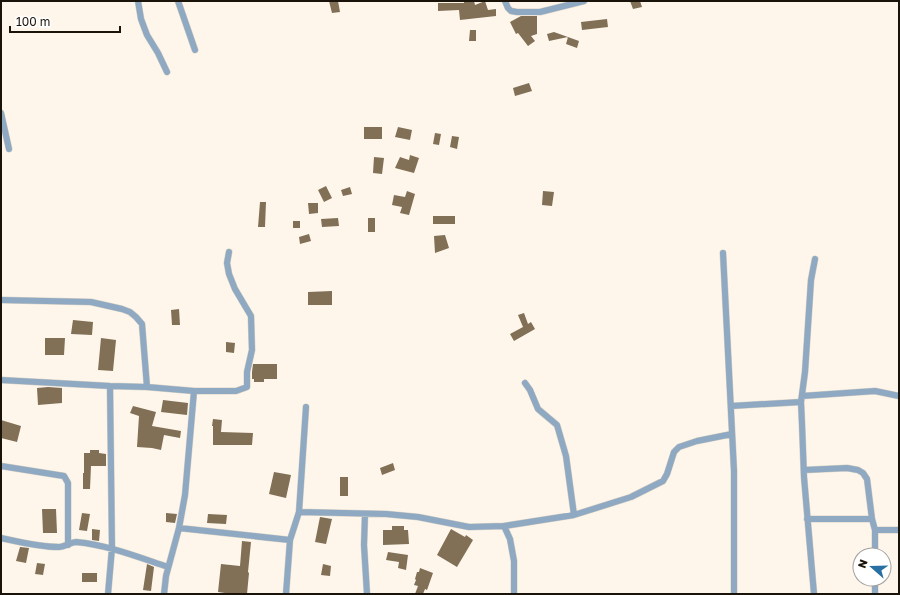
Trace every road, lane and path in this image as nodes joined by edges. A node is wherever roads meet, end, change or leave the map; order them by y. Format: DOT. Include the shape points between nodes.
graph roads {
  1 [pos="138,1"];
  2 [pos="178,1"];
  3 [pos="505,1"];
  4 [pos="584,1"];
  5 [pos="195,50"];
  6 [pos="167,72"];
  7 [pos="1,113"];
  8 [pos="9,149"];
  9 [pos="229,252"];
  10 [pos="724,254"];
  11 [pos="815,259"];
  12 [pos="1,300"];
  13 [pos="1,380"];
  14 [pos="525,383"];
  15 [pos="110,386"];
  16 [pos="146,387"];
  17 [pos="194,391"];
  18 [pos="899,396"];
  19 [pos="801,399"];
  20 [pos="731,406"];
  21 [pos="306,407"];
  22 [pos="732,434"];
  23 [pos="1,466"];
  24 [pos="804,470"];
  25 [pos="299,512"];
  26 [pos="364,514"];
  27 [pos="574,515"];
  28 [pos="807,519"];
  29 [pos="872,519"];
  30 [pos="504,526"];
  31 [pos="179,528"];
  32 [pos="875,530"];
  33 [pos="899,530"];
  34 [pos="1,538"];
  35 [pos="290,540"];
  36 [pos="68,545"];
  37 [pos="875,547"];
  38 [pos="112,548"];
  39 [pos="168,567"];
  40 [pos="108,594"];
  41 [pos="164,594"];
  42 [pos="286,594"];
  43 [pos="367,594"];
  44 [pos="514,594"];
  45 [pos="734,594"];
  46 [pos="814,594"];
  1 -- 6 [label="street" via="147,35"];
  2 -- 5 [label="street"];
  3 -- 4 [label="street" via="511,11 517,12 540,12"];
  7 -- 8 [label="street"];
  9 -- 17 [label="street" via="229,274 251,316 252,350 247,372 247,387 236,391"];
  10 -- 20 [label="street"];
  11 -- 19 [label="street"];
  12 -- 16 [label="street" via="91,302 130,312 142,324"];
  13 -- 15 [label="street"];
  14 -- 27 [label="street" via="538,409 557,425 566,456"];
  15 -- 16 [label="street"];
  15 -- 38 [label="street"];
  16 -- 17 [label="street"];
  17 -- 31 [label="street" via="185,495"];
  18 -- 19 [label="street" via="875,391"];
  19 -- 20 [label="street"];
  19 -- 24 [label="street"];
  20 -- 22 [label="street"];
  21 -- 25 [label="street"];
  22 -- 27 [label="street" via="680,447 674,452 668,474 663,481 631,497"];
  22 -- 45 [label="street"];
  23 -- 36 [label="street" via="64,476 68,483"];
  24 -- 28 [label="street"];
  24 -- 29 [label="street" via="847,468 863,473 867,479"];
  25 -- 26 [label="street"];
  25 -- 35 [label="street"];
  26 -- 30 [label="street" via="418,517 469,527"];
  26 -- 43 [label="street"];
  27 -- 30 [label="street"];
  28 -- 29 [label="street"];
  28 -- 46 [label="street"];
  29 -- 32 [label="street"];
  30 -- 44 [label="street" via="510,539 514,561"];
  31 -- 35 [label="street"];
  31 -- 39 [label="street"];
  32 -- 33 [label="street"];
  32 -- 37 [label="street"];
  34 -- 36 [label="street" via="46,546"];
  35 -- 42 [label="street"];
  36 -- 38 [label="street" via="74,542"];
  38 -- 39 [label="street"];
  38 -- 40 [label="street"];
  39 -- 41 [label="street"];
}
